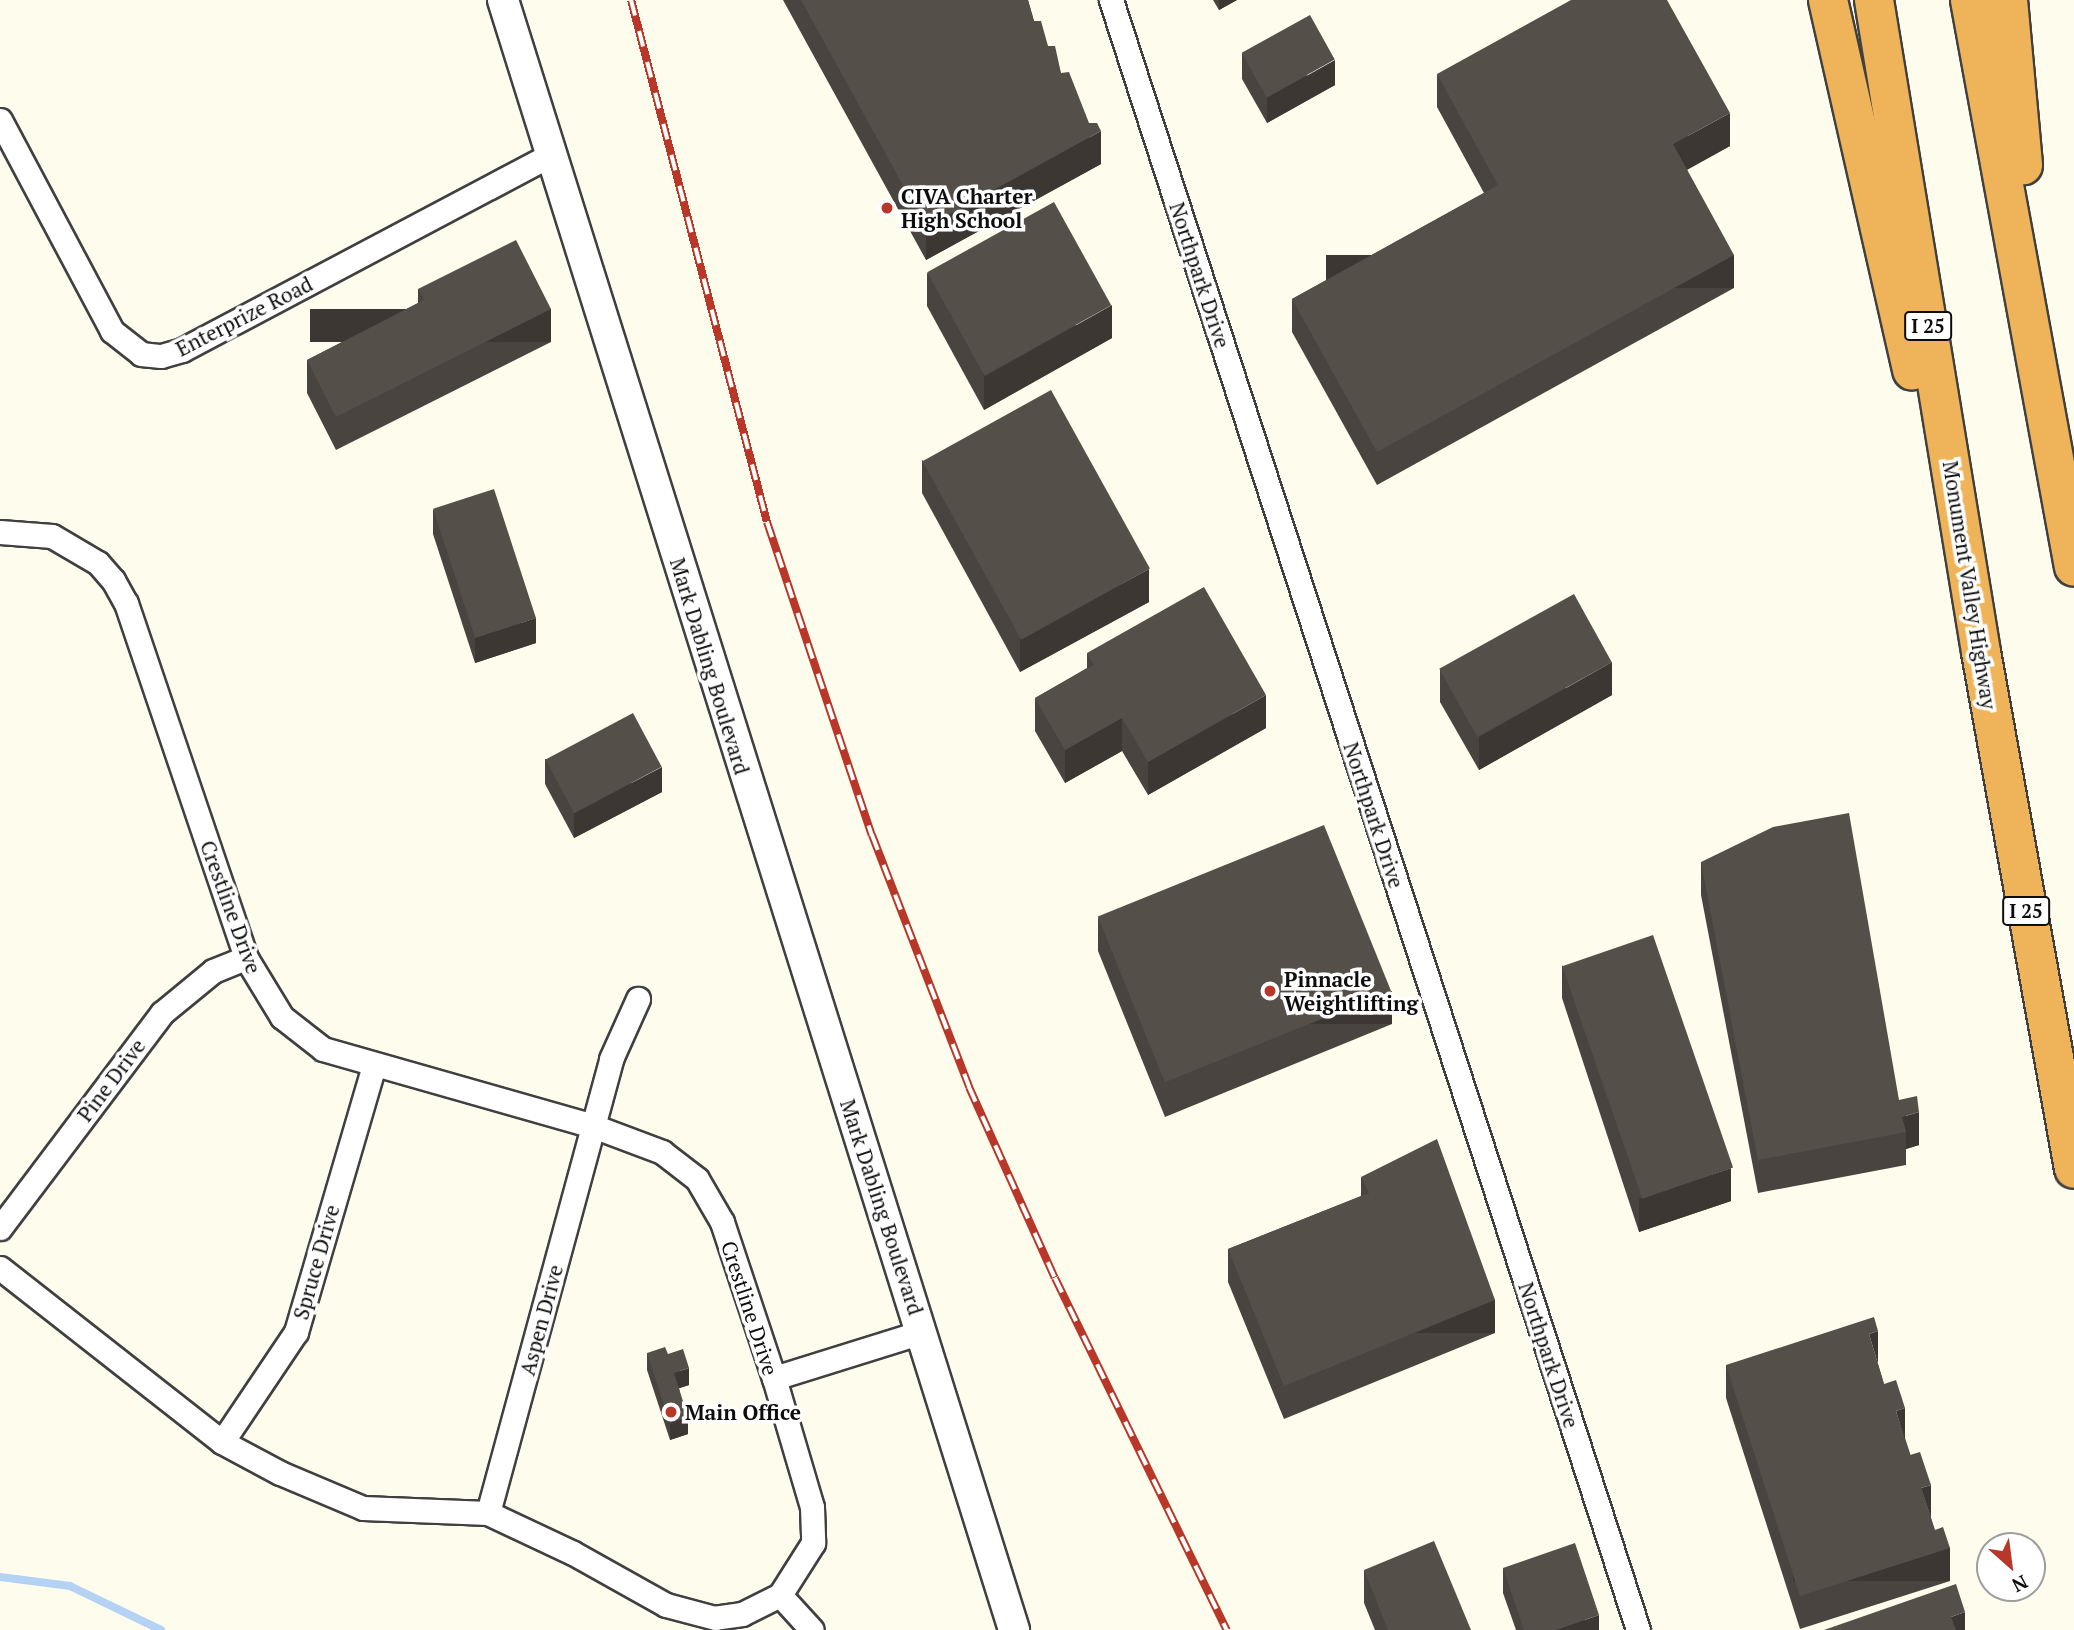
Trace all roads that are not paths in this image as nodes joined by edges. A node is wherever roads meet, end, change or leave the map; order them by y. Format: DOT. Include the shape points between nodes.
graph roads {
  1 [pos="503,0"];
  2 [pos="1111,0"];
  3 [pos="1828,0"];
  4 [pos="1874,0"];
  5 [pos="1970,0"];
  6 [pos="2008,0"];
  7 [pos="0,120"];
  8 [pos="551,155"];
  9 [pos="2044,401"];
  10 [pos="0,532"];
  11 [pos="2074,567"];
  12 [pos="1981,652"];
  13 [pos="246,958"];
  14 [pos="638,999"];
  15 [pos="374,1065"];
  16 [pos="593,1126"];
  17 [pos="2074,1169"];
  18 [pos="0,1228"];
  19 [pos="0,1268"];
  20 [pos="922,1332"];
  21 [pos="774,1378"];
  22 [pos="222,1442"];
  23 [pos="488,1513"];
  24 [pos="780,1595"];
  25 [pos="812,1630"];
  26 [pos="1014,1630"];
  27 [pos="1638,1630"];
  1 -- 8 [label="street, Mark Dabling Boulevard"];
  2 -- 27 [label="street, Northpark Drive"];
  3 -- 12 [label="highway" via="1899,318"];
  4 -- 12 [label="highway, Monument Valley Highway / I 25"];
  5 -- 9 [label="highway"];
  6 -- 9 [label="highway"];
  7 -- 8 [label="street, Enterprize Road" via="112,331 141,354 161,356 182,350"];
  8 -- 20 [label="street, Mark Dabling Boulevard"];
  9 -- 11 [label="highway"];
  10 -- 13 [label="street, Crestline Drive" via="52,536 98,563 113,580 125,603"];
  12 -- 17 [label="highway, Monument Valley Highway / I 25"];
  13 -- 15 [label="street, Crestline Drive" via="266,998 302,1035 323,1049"];
  13 -- 18 [label="street, Pine Drive" via="213,971 162,1013"];
  14 -- 16 [label="street, Aspen Drive" via="611,1059"];
  15 -- 16 [label="street, Crestline Drive"];
  15 -- 22 [label="street, Spruce Drive" via="296,1332"];
  16 -- 21 [label="street, Crestline Drive" via="662,1152 683,1165 710,1196"];
  16 -- 23 [label="street, Aspen Drive"];
  19 -- 22 [label="street"];
  20 -- 21 [label="street, Mark Dabling Boulevard"];
  20 -- 26 [label="street, Mark Dabling Boulevard"];
  21 -- 24 [label="street, Crestline Drive" via="815,1525 813,1543"];
  22 -- 23 [label="street" via="280,1473 363,1507"];
  23 -- 24 [label="street" via="692,1614 715,1618 743,1614"];
  24 -- 25 [label="street"];
}
